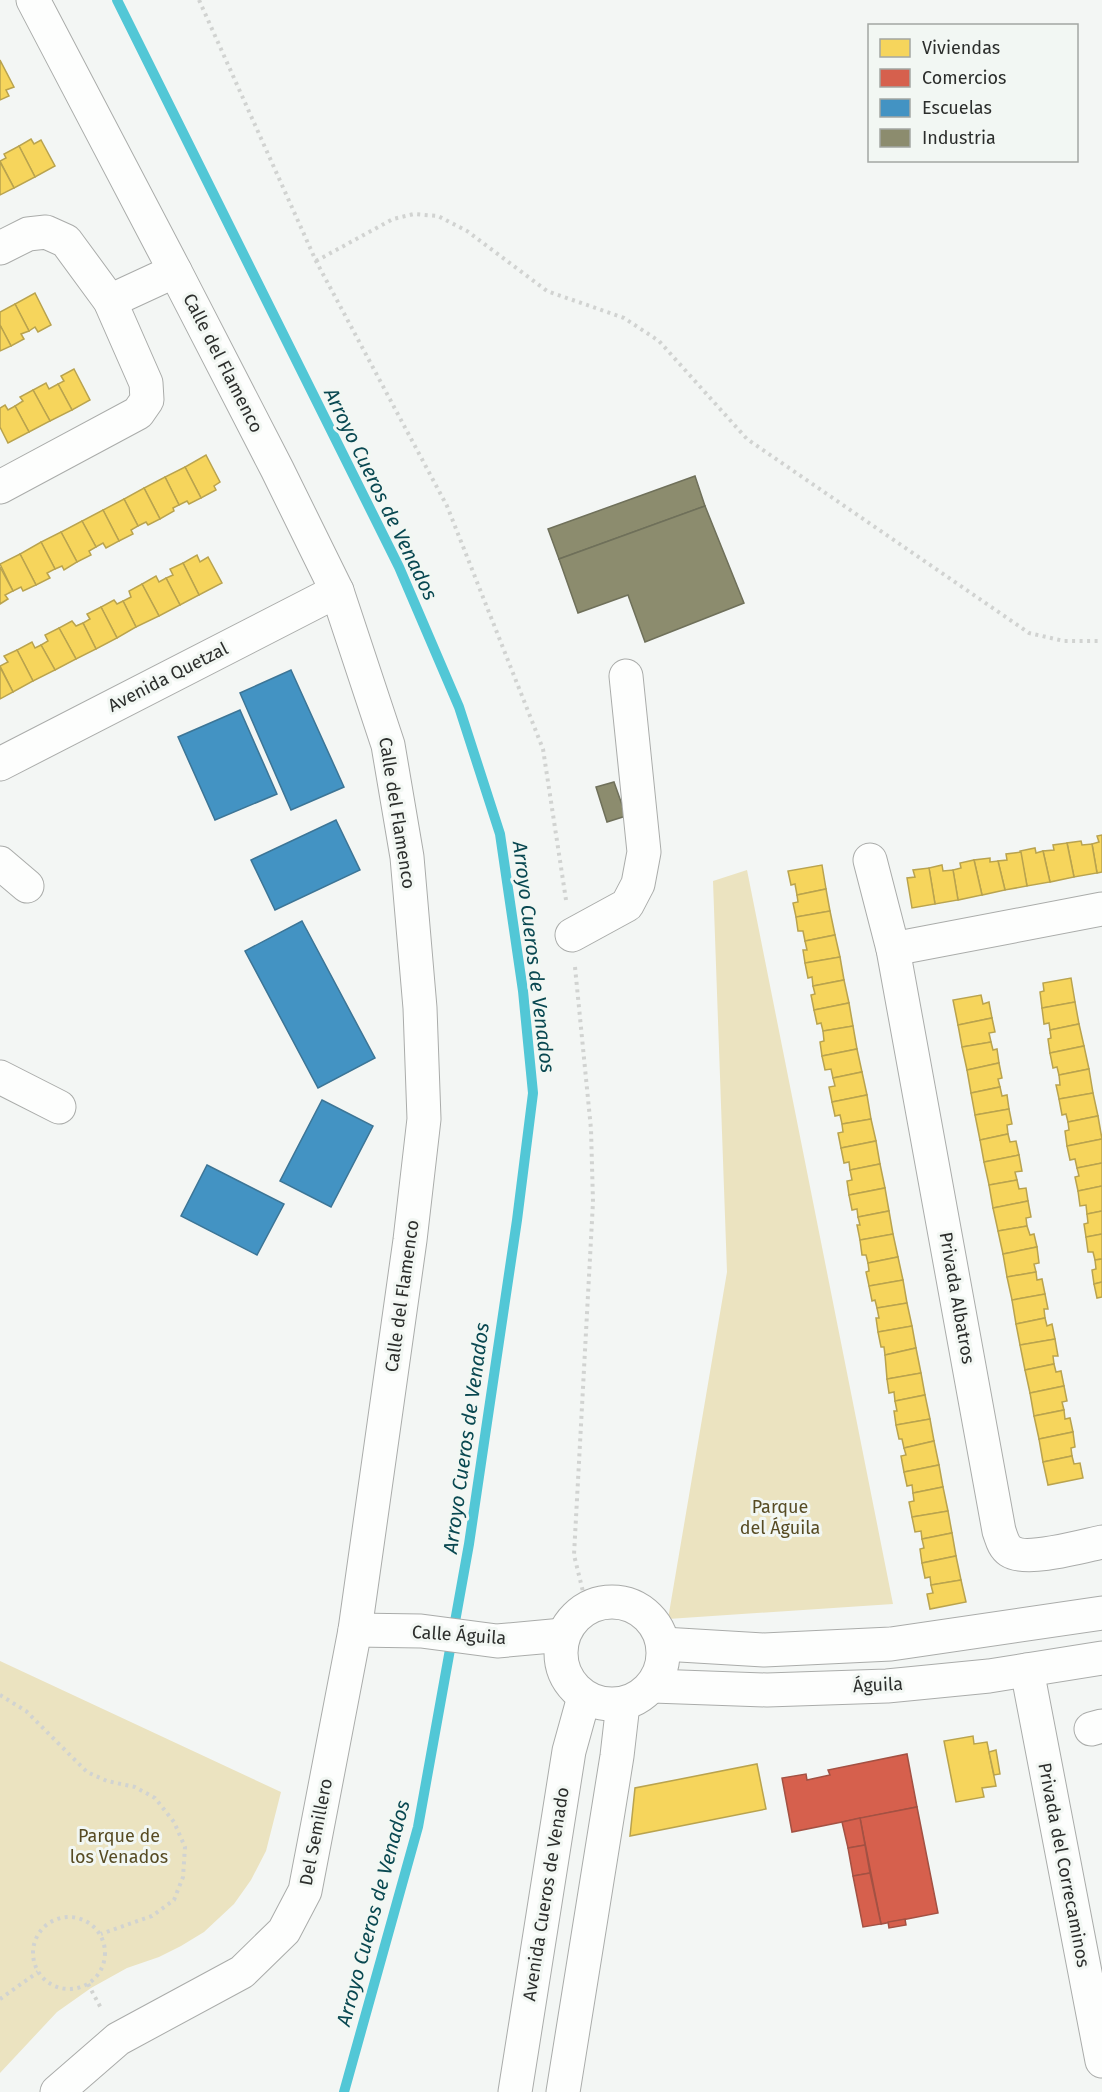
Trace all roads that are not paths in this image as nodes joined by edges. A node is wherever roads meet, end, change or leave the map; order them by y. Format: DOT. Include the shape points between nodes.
graph roads {
  1 [pos="33,0"];
  2 [pos="0,248"];
  3 [pos="176,271"];
  4 [pos="110,301"];
  5 [pos="0,487"];
  6 [pos="337,591"];
  7 [pos="626,676"];
  8 [pos="0,764"];
  9 [pos="870,860"];
  10 [pos="0,863"];
  11 [pos="27,886"];
  12 [pos="1102,909"];
  13 [pos="572,934"];
  14 [pos="893,949"];
  15 [pos="0,1077"];
  16 [pos="59,1107"];
  17 [pos="1102,1542"];
  18 [pos="1102,1613"];
  19 [pos="355,1630"];
  20 [pos="563,1635"];
  21 [pos="663,1644"];
  22 [pos="1102,1659"];
  23 [pos="1027,1670"];
  24 [pos="652,1686"];
  25 [pos="584,1697"];
  26 [pos="623,1704"];
  27 [pos="1102,2061"];
  28 [pos="57,2092"];
  29 [pos="515,2092"];
  30 [pos="563,2092"];
  1 -- 3 [label="street, Calle del Flamenco"];
  2 -- 4 [label="street" via="28,234 46,232 66,241"];
  3 -- 4 [label="street"];
  3 -- 6 [label="street, Calle del Flamenco"];
  4 -- 5 [label="street" via="146,382 147,400 138,413"];
  6 -- 8 [label="street, Avenida Quetzal"];
  6 -- 19 [label="street, Calle del Flamenco" via="388,745 403,834 420,1008 424,1119"];
  7 -- 13 [label="street" via="644,852 638,884 627,905"];
  9 -- 14 [label="street, Privada Albatros"];
  10 -- 11 [label="street"];
  12 -- 14 [label="street"];
  14 -- 17 [label="street, Privada Albatros" via="1004,1545 1012,1553 1026,1556"];
  15 -- 16 [label="street"];
  18 -- 21 [label="street" via="891,1644 764,1650"];
  19 -- 20 [label="street, Calle Águila" via="420,1631 497,1641"];
  19 -- 28 [label="street, Del Semillero" via="306,1891 284,1931 242,1972 118,2039"];
  20 -- 21 [label="street" via="587,1608 606,1602 625,1604 643,1612 656,1626"];
  20 -- 25 [label="street" via="561,1658 568,1680"];
  21 -- 24 [label="street" via="663,1666"];
  22 -- 23 [label="street, Águila"];
  23 -- 24 [label="street, Águila" via="887,1686 767,1690"];
  23 -- 27 [label="street, Privada del Correcaminos"];
  24 -- 26 [label="street"];
  25 -- 26 [label="street" via="603,1704"];
  25 -- 29 [label="street, Avenida Cueros de Venado" via="569,1751"];
  26 -- 30 [label="street"];
}
